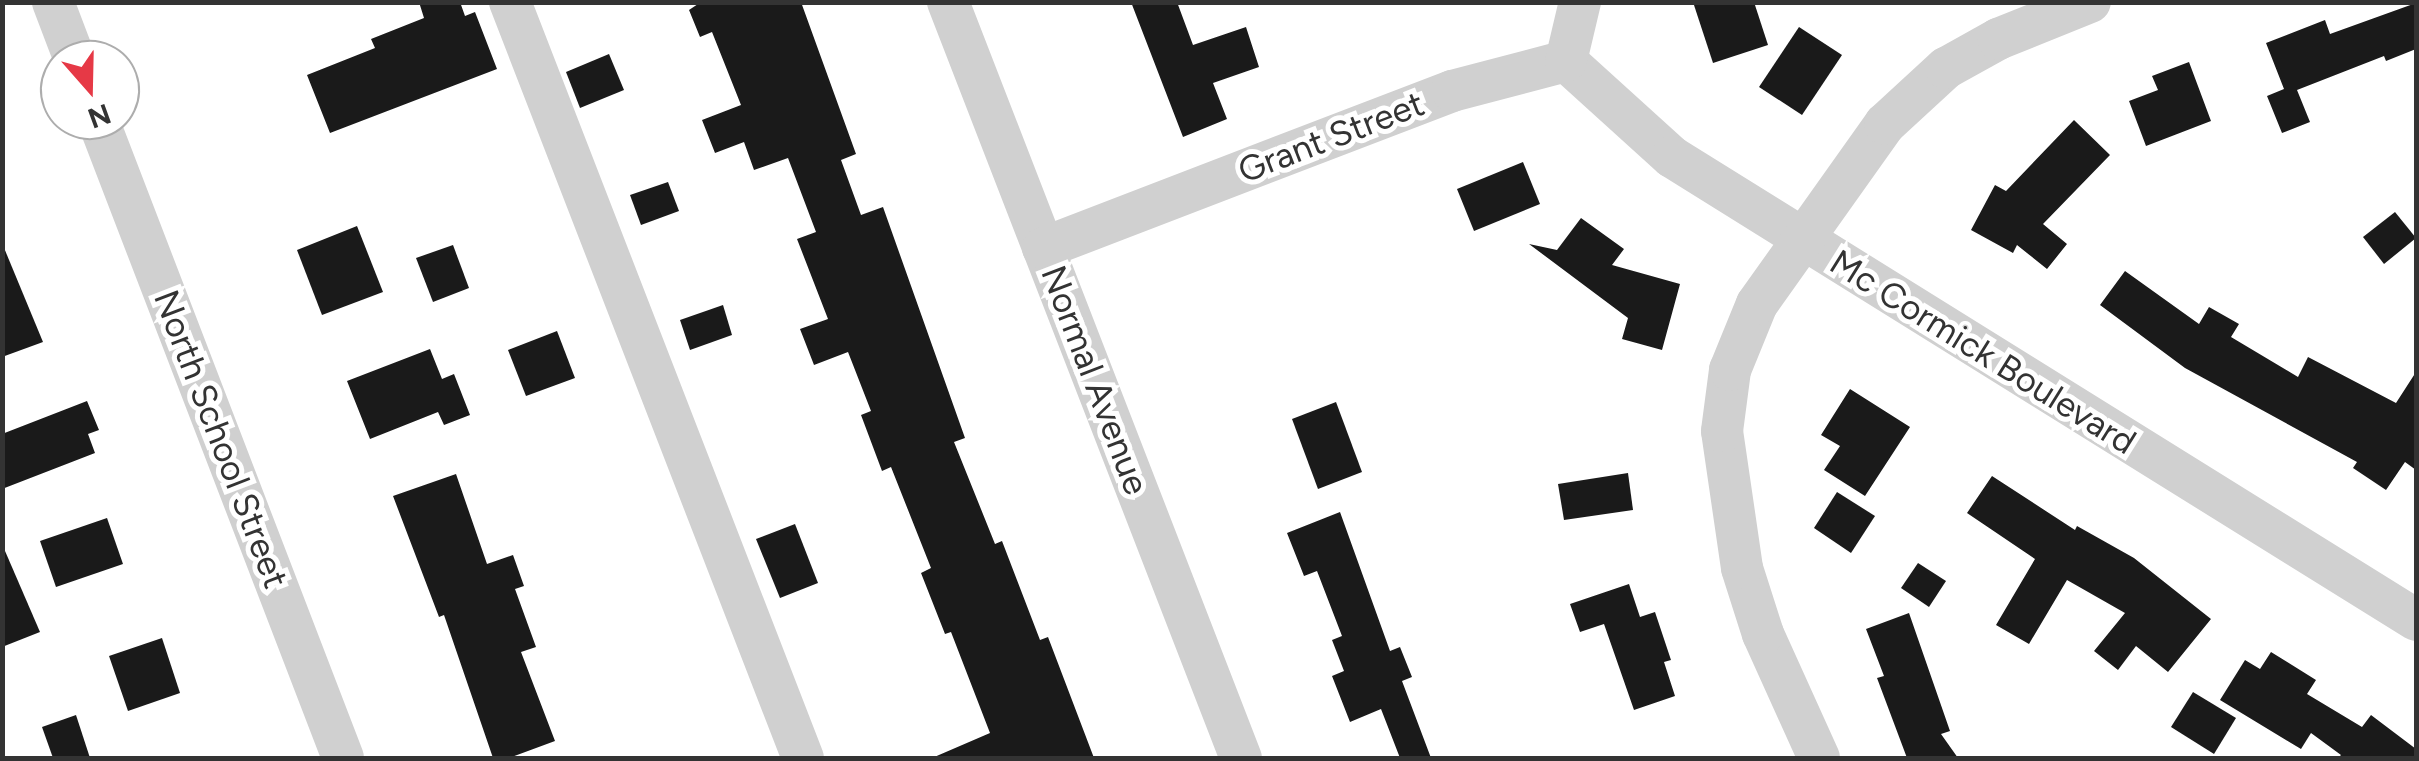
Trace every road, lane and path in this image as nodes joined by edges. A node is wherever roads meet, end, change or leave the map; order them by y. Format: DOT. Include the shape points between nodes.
graph roads {
  1 [pos="53,2"];
  2 [pos="510,2"];
  3 [pos="948,2"];
  4 [pos="1580,2"];
  5 [pos="2090,2"];
  6 [pos="67,40"];
  7 [pos="1566,61"];
  8 [pos="106,140"];
  9 [pos="1804,239"];
  10 [pos="1044,248"];
  11 [pos="2414,614"];
  12 [pos="344,758"];
  13 [pos="803,758"];
  14 [pos="1241,758"];
  15 [pos="1819,758"];
  1 -- 6 [label="street"];
  2 -- 13 [label="street"];
  3 -- 10 [label="street, Normal Avenue"];
  4 -- 7 [label="street"];
  5 -- 9 [label="street" via="1946,68 1886,124"];
  7 -- 9 [label="street, Mc Cormick Boulevard" via="1672,157"];
  7 -- 10 [label="street, Grant Street" via="1452,91"];
  8 -- 12 [label="street, North School Street"];
  9 -- 11 [label="street, Mc Cormick Boulevard" via="2060,403"];
  9 -- 15 [label="street" via="1757,304 1730,370 1722,431 1742,568 1763,634"];
  10 -- 14 [label="street, Normal Avenue"];
}
